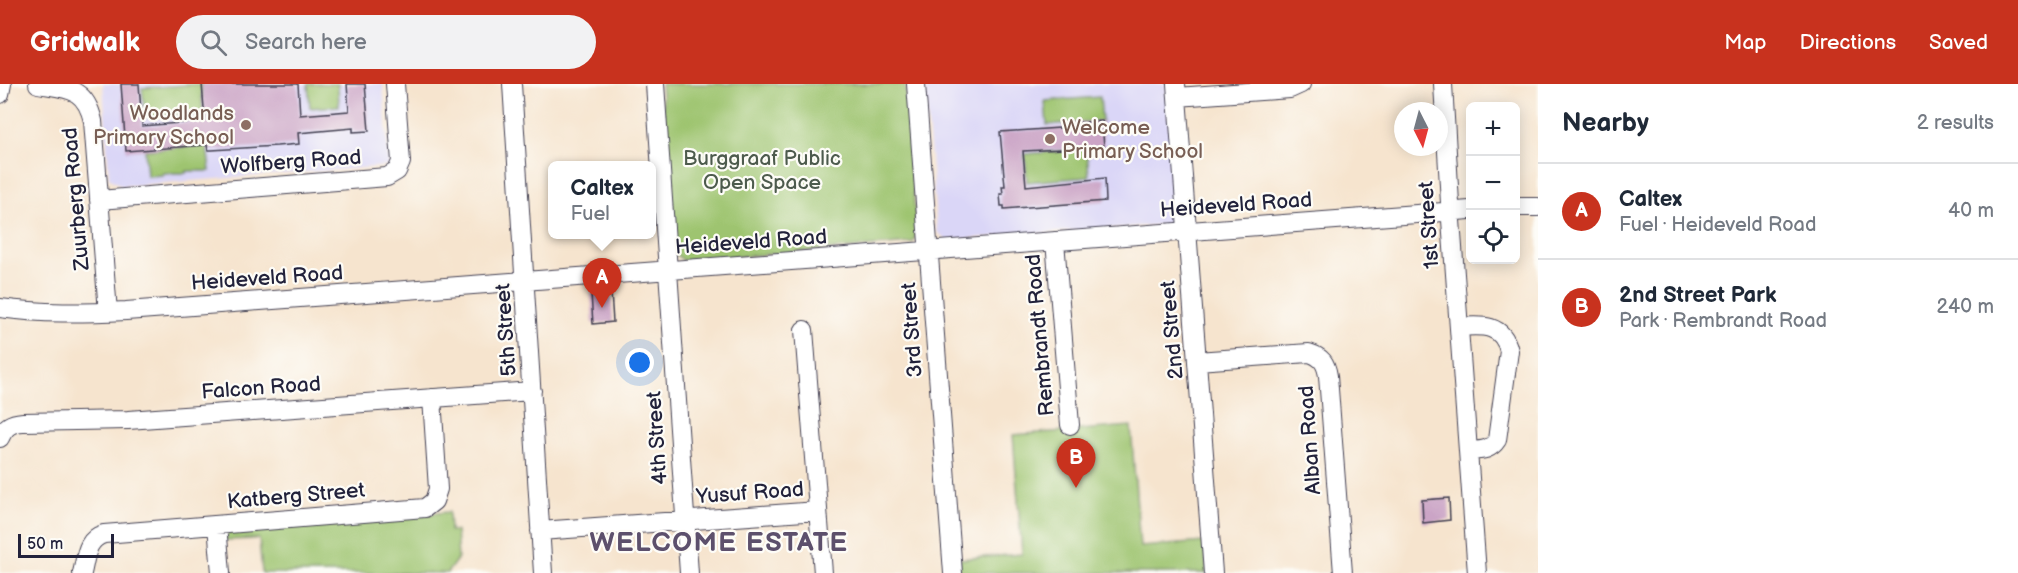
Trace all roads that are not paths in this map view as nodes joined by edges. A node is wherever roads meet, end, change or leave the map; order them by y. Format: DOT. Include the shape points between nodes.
graph roads {
  1 [pos="2,84"];
  2 [pos="38,84"];
  3 [pos="395,84"];
  4 [pos="512,84"];
  5 [pos="656,84"];
  6 [pos="916,84"];
  7 [pos="1301,84"];
  8 [pos="1443,84"];
  9 [pos="1176,91"];
  10 [pos="0,94"];
  11 [pos="99,200"];
  12 [pos="1520,207"];
  13 [pos="1538,207"];
  14 [pos="1466,210"];
  15 [pos="1450,212"];
  16 [pos="1186,232"];
  17 [pos="1055,241"];
  18 [pos="929,250"];
  19 [pos="668,270"];
  20 [pos="525,281"];
  21 [pos="0,308"];
  22 [pos="108,312"];
  23 [pos="1459,327"];
  24 [pos="804,330"];
  25 [pos="1197,361"];
  26 [pos="532,391"];
  27 [pos="432,398"];
  28 [pos="1070,424"];
  29 [pos="0,438"];
  30 [pos="1468,451"];
  31 [pos="818,511"];
  32 [pos="686,521"];
  33 [pos="217,525"];
  34 [pos="540,531"];
  35 [pos="82,573"];
  36 [pos="221,573"];
  37 [pos="543,573"];
  38 [pos="690,573"];
  39 [pos="823,573"];
  40 [pos="953,573"];
  41 [pos="1213,573"];
  42 [pos="1343,573"];
  43 [pos="1478,573"];
  1 -- 10 [label="street"];
  2 -- 11 [label="street, Zuurberg Road" via="77,92 90,108"];
  3 -- 11 [label="street, Wolfberg Road" via="401,162 397,171 387,177"];
  4 -- 20 [label="street, 5th Street"];
  5 -- 19 [label="street, 4th Street"];
  6 -- 18 [label="street, 3rd Street"];
  7 -- 9 [label="street" via="1290,89"];
  8 -- 15 [label="street, 1st Street"];
  9 -- 16 [label="street, 2nd Street"];
  11 -- 22 [label="street, Zuurberg Road"];
  12 -- 13 [label="street"];
  14 -- 15 [label="street, Heideveld Road"];
  15 -- 16 [label="street, Heideveld Road"];
  15 -- 23 [label="street, 1st Street"];
  16 -- 17 [label="street, Heideveld Road"];
  16 -- 25 [label="street, 2nd Street"];
  17 -- 18 [label="street, Heideveld Road"];
  17 -- 28 [label="street, Rembrandt Road"];
  18 -- 19 [label="street, Heideveld Road"];
  18 -- 40 [label="street, 3rd Street"];
  19 -- 20 [label="street, Heideveld Road"];
  19 -- 32 [label="street, 4th Street"];
  20 -- 22 [label="street, Heideveld Road"];
  20 -- 26 [label="street, 5th Street"];
  21 -- 22 [label="street, Heideveld Road"];
  23 -- 30 [label="street, 1st Street"];
  23 -- 30 [label="street" via="1498,330 1507,339 1509,351 1497,440 1491,447"];
  24 -- 31 [label="street"];
  25 -- 41 [label="street, 2nd Street"];
  25 -- 42 [label="street, Alban Road" via="1309,353 1324,362"];
  26 -- 27 [label="street, Falcon Road"];
  26 -- 34 [label="street, 5th Street"];
  27 -- 29 [label="street, Falcon Road" via="128,420 23,422 8,425"];
  27 -- 33 [label="street, Katberg Street" via="438,489 430,506"];
  30 -- 43 [label="street, 1st Street"];
  31 -- 32 [label="street, Yusuf Road"];
  31 -- 39 [label="street"];
  32 -- 34 [label="street, Yusuf Road"];
  32 -- 38 [label="street, 4th Street"];
  33 -- 35 [label="street, Katberg Street" via="98,536 90,543"];
  33 -- 36 [label="street"];
  34 -- 37 [label="street, 5th Street"];
}
